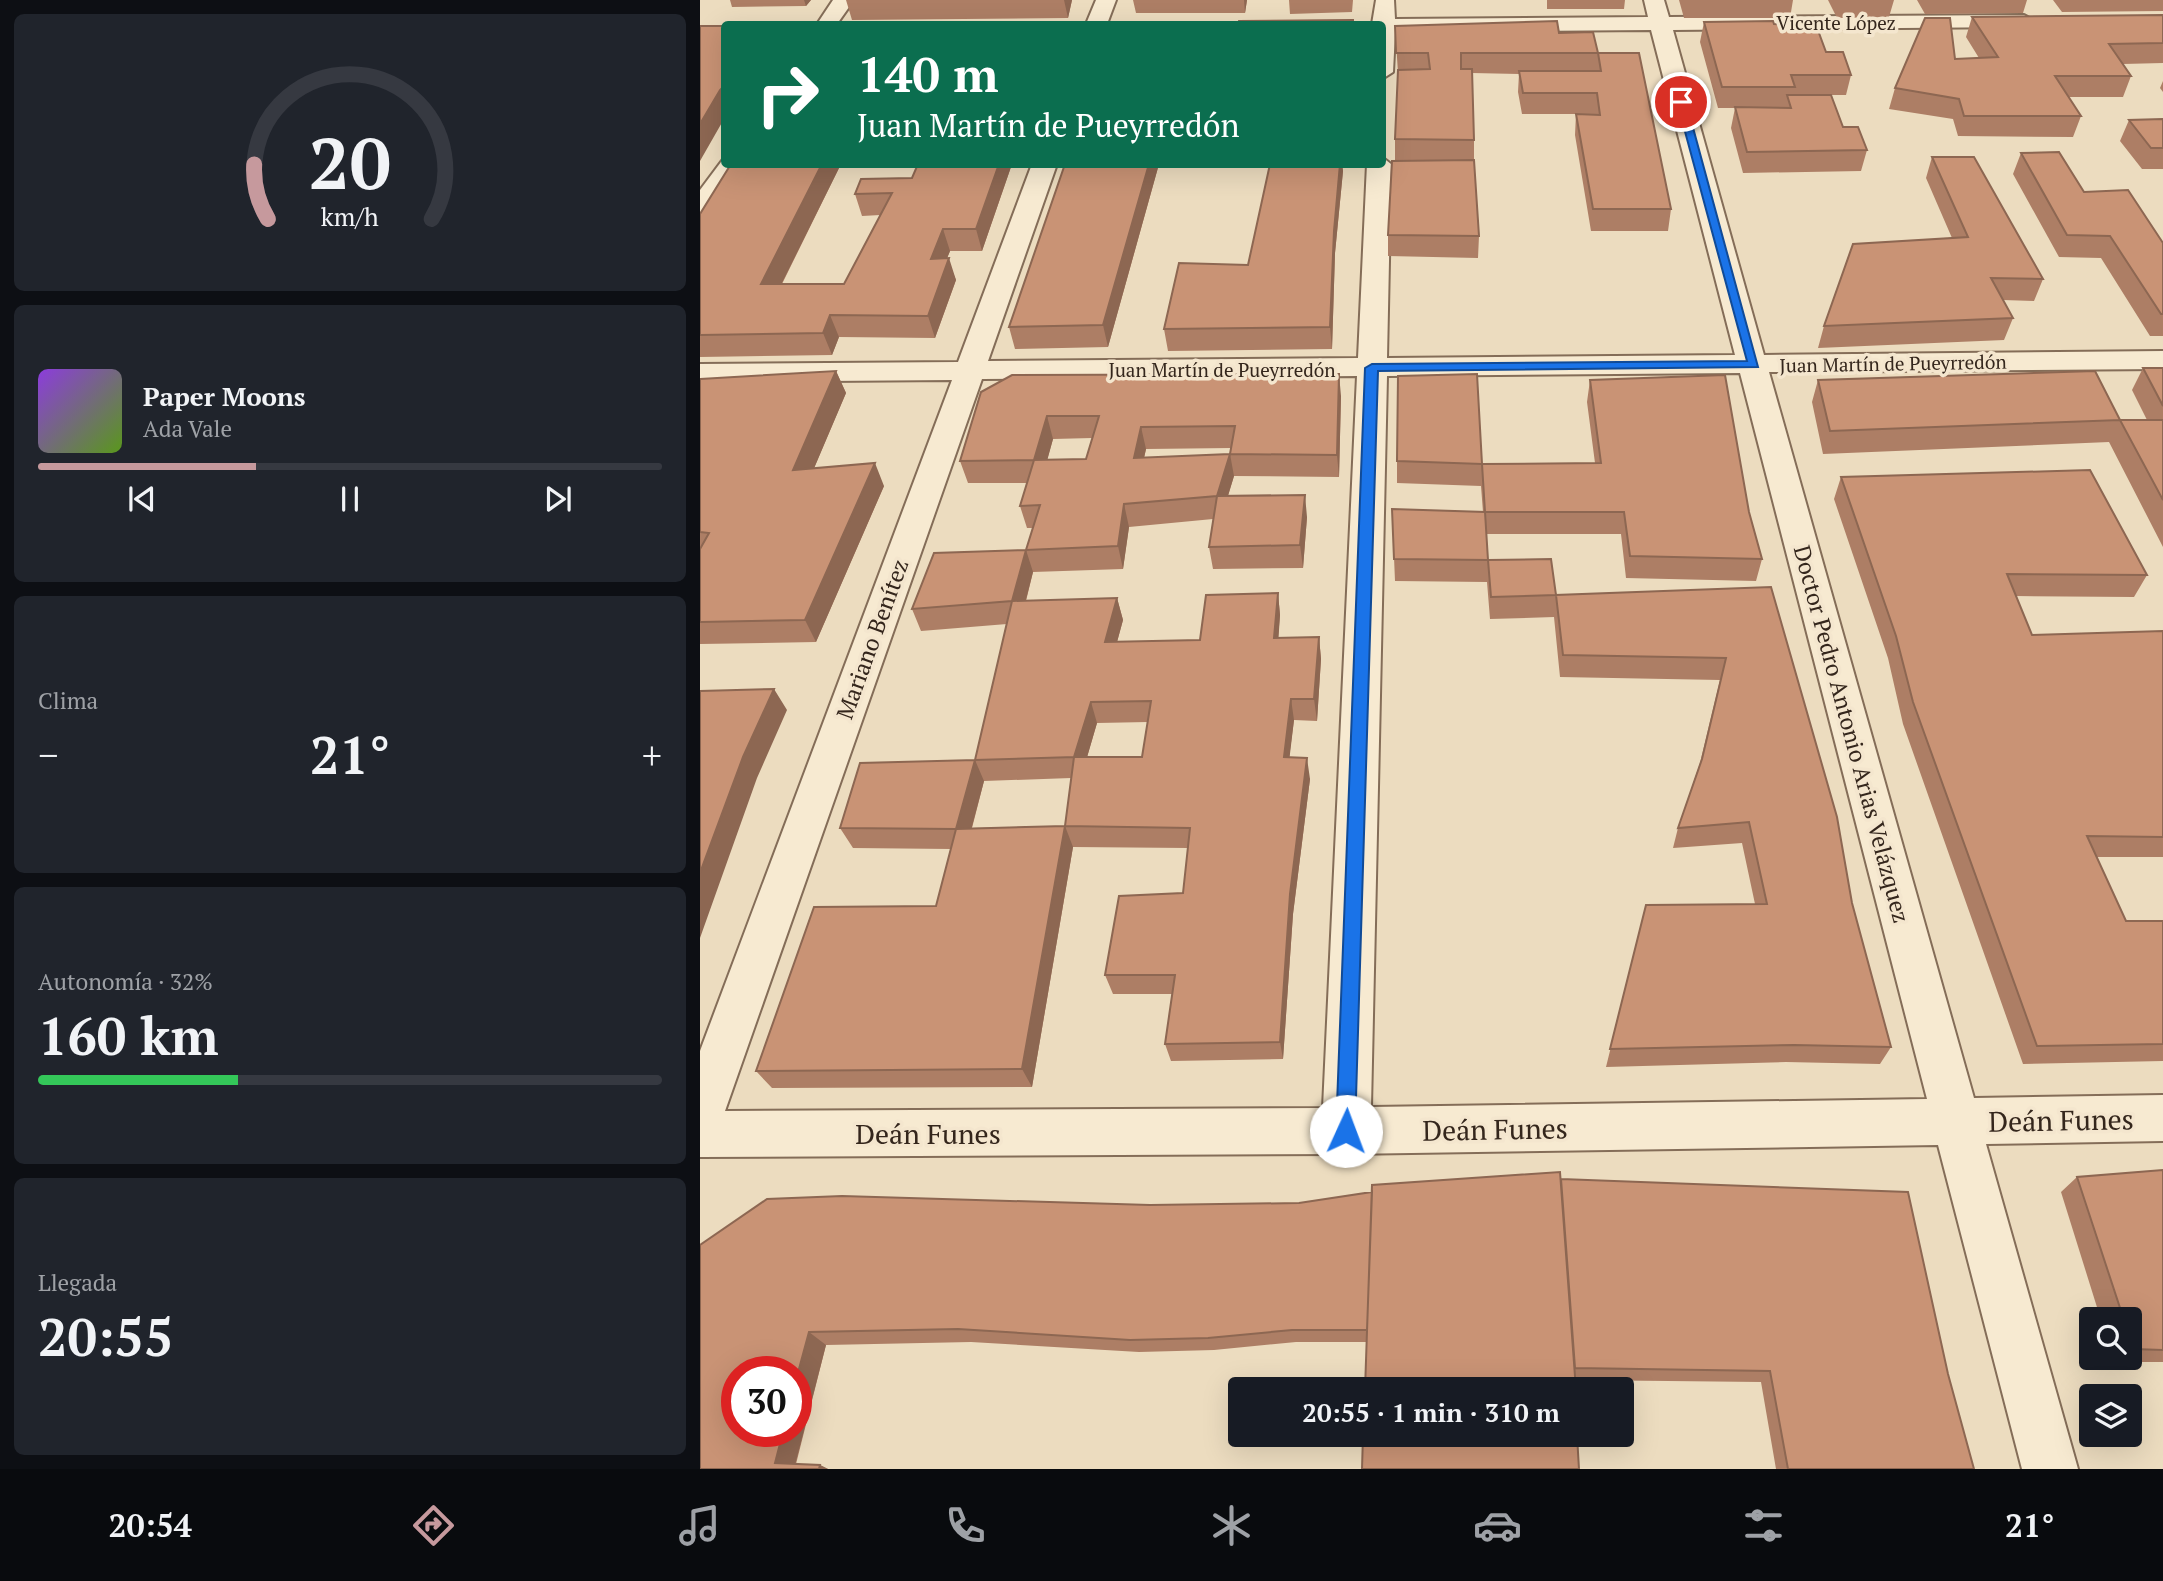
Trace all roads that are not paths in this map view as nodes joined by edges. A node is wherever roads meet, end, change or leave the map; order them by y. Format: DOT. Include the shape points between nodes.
graph roads {
  1 [pos="844,0"];
  2 [pos="1106,0"];
  3 [pos="1385,0"];
  4 [pos="1901,0"];
  5 [pos="1657,12"];
  6 [pos="2052,20"];
  7 [pos="829,21"];
  8 [pos="1098,21"];
  9 [pos="1383,21"];
  10 [pos="1913,21"];
  11 [pos="1386,26"];
  12 [pos="728,168"];
  13 [pos="1044,168"];
  14 [pos="1379,168"];
  15 [pos="700,209"];
  16 [pos="2163,360"];
  17 [pos="1754,364"];
  18 [pos="1372,368"];
  19 [pos="969,370"];
  20 [pos="700,373"];
  21 [pos="700,1114"];
  22 [pos="2163,1118"];
  23 [pos="1955,1122"];
  24 [pos="1346,1131"];
  25 [pos="700,1134"];
  26 [pos="2050,1469"];
  1 -- 7 [label="street"];
  2 -- 8 [label="street"];
  3 -- 9 [label="street"];
  4 -- 10 [label="street"];
  5 -- 10 [label="street, Vicente López"];
  5 -- 11 [label="street, Vicente López"];
  5 -- 17 [label="street, Doctor Pedro Antonio Arias Velázquez"];
  6 -- 10 [label="street, Vicente López"];
  12 -- 15 [label="street"];
  13 -- 19 [label="street, Mariano Benítez"];
  14 -- 18 [label="street"];
  16 -- 17 [label="street, Juan Martín de Pueyrredón"];
  17 -- 18 [label="street, Juan Martín de Pueyrredón"];
  17 -- 23 [label="street, Doctor Pedro Antonio Arias Velázquez"];
  18 -- 19 [label="street, Juan Martín de Pueyrredón"];
  18 -- 24 [label="street"];
  19 -- 20 [label="street, Juan Martín de Pueyrredón"];
  19 -- 21 [label="street, Mariano Benítez"];
  22 -- 23 [label="street, Deán Funes"];
  23 -- 24 [label="street, Deán Funes"];
  23 -- 26 [label="street, Doctor Pedro Antonio Arias Velázquez"];
  24 -- 25 [label="street, Deán Funes"];
}
